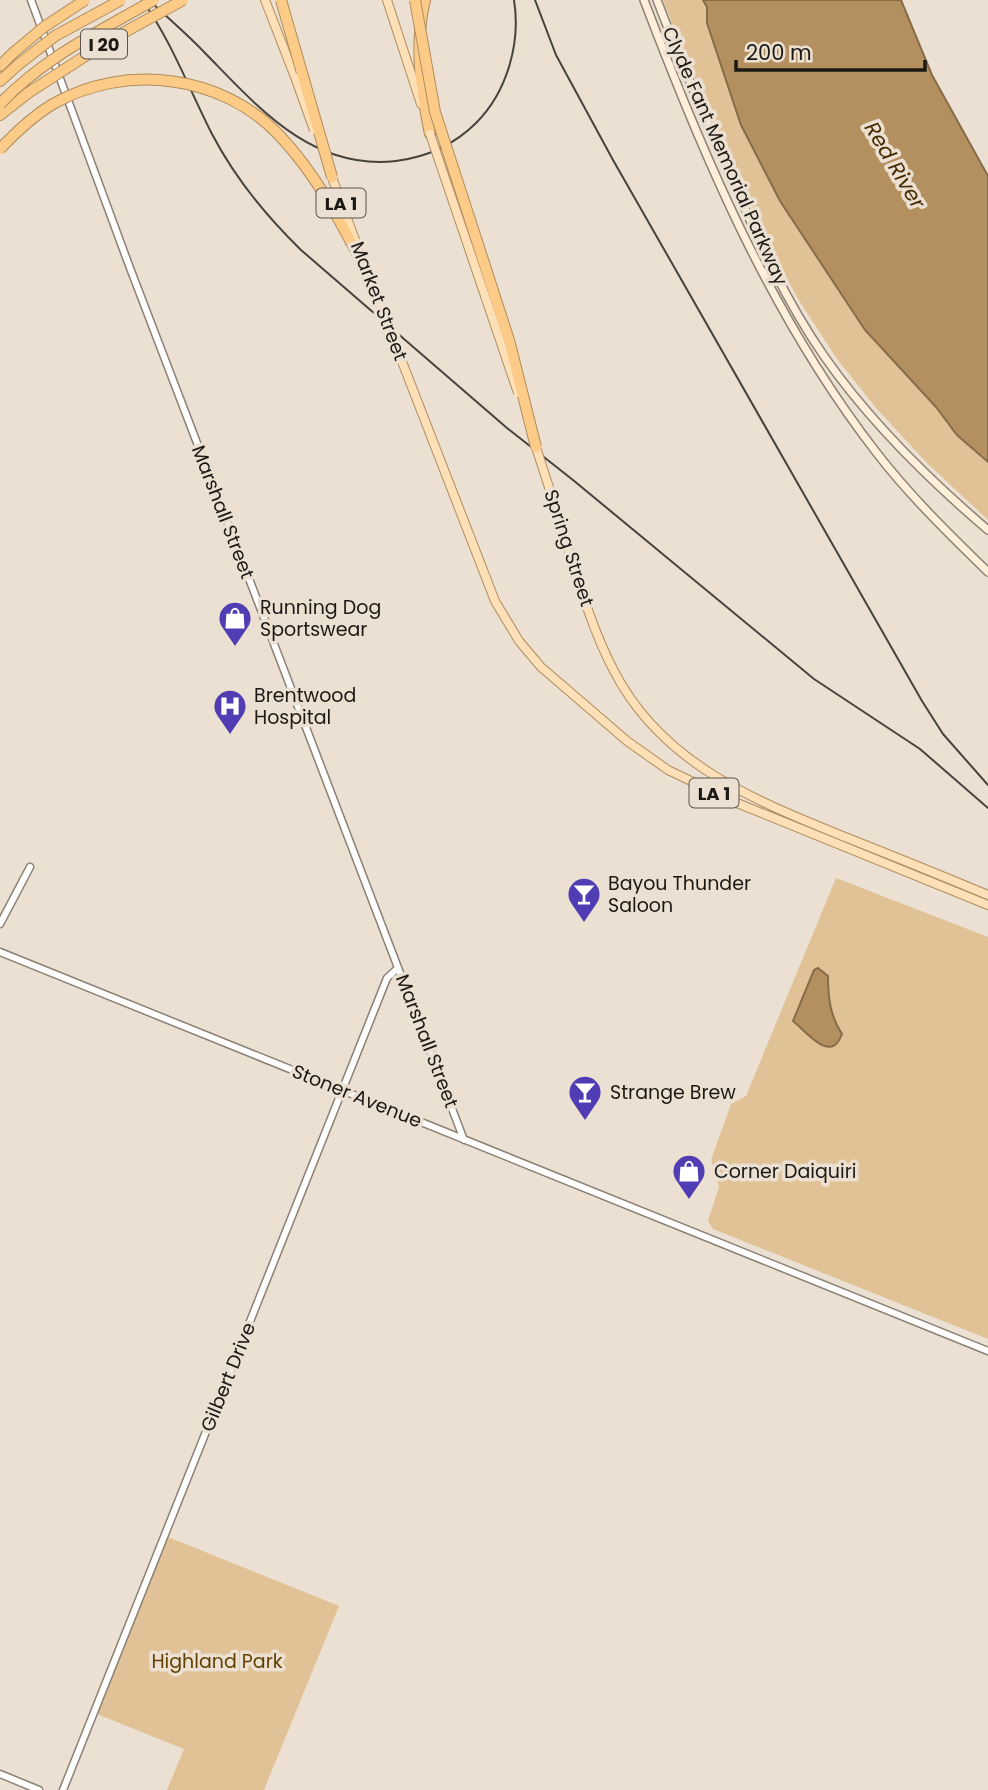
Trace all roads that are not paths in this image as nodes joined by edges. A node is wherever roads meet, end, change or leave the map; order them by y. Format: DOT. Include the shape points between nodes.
graph roads {
  1 [pos="31,0"];
  2 [pos="85,0"];
  3 [pos="121,0"];
  4 [pos="154,0"];
  5 [pos="183,0"];
  6 [pos="265,0"];
  7 [pos="281,0"];
  8 [pos="387,0"];
  9 [pos="415,0"];
  10 [pos="425,0"];
  11 [pos="644,0"];
  12 [pos="657,0"];
  13 [pos="0,66"];
  14 [pos="0,81"];
  15 [pos="0,104"];
  16 [pos="0,115"];
  17 [pos="430,134"];
  18 [pos="0,149"];
  19 [pos="332,177"];
  20 [pos="370,279"];
  21 [pos="536,447"];
  22 [pos="988,530"];
  23 [pos="988,572"];
  24 [pos="30,867"];
  25 [pos="988,895"];
  26 [pos="988,905"];
  27 [pos="0,924"];
  28 [pos="0,952"];
  29 [pos="398,968"];
  30 [pos="342,1090"];
  31 [pos="464,1140"];
  32 [pos="988,1351"];
  33 [pos="0,1774"];
  34 [pos="39,1790"];
  35 [pos="63,1790"];
  1 -- 29 [label="street, Marshall Street"];
  2 -- 13 [label="highway, I 20, bridge" via="44,27"];
  3 -- 14 [label="highway, bridge" via="68,27"];
  4 -- 15 [label="highway, bridge" via="51,60"];
  5 -- 16 [label="highway, I 20, bridge" via="110,40"];
  6 -- 19 [label="main road, Market Street / LA 1, bridge"];
  7 -- 19 [label="highway, bridge"];
  8 -- 17 [label="main road, Spring Street / LA 1"];
  9 -- 21 [label="highway, bridge" via="435,112 509,340"];
  10 -- 17 [label="highway, bridge" via="419,51"];
  11 -- 23 [label="main road, Clyde Fant Memorial Parkway" via="704,149 804,347 877,453"];
  12 -- 22 [label="main road, Clyde Fant Memorial Parkway" via="749,219 805,327 879,426"];
  17 -- 21 [label="main road, Spring Street / LA 1, bridge"];
  18 -- 20 [label="highway, bridge" via="36,115 93,87 140,79 203,88 252,112 289,146 336,213"];
  19 -- 20 [label="main road, Market Street / LA 1, bridge"];
  20 -- 26 [label="main road, Market Street / LA 1, bridge" via="495,600 541,667 626,741 668,769 728,799"];
  21 -- 25 [label="main road, Spring Street / LA 1, bridge" via="592,619 614,671 643,715 709,774 762,803"];
  24 -- 27 [label="street"];
  28 -- 30 [label="street, Stoner Avenue"];
  29 -- 30 [label="street, Gilbert Drive" via="387,978"];
  29 -- 31 [label="street, Marshall Street"];
  30 -- 31 [label="street, Stoner Avenue"];
  30 -- 35 [label="street, Gilbert Drive"];
  31 -- 32 [label="street, Stoner Avenue"];
  33 -- 34 [label="street"];
}
